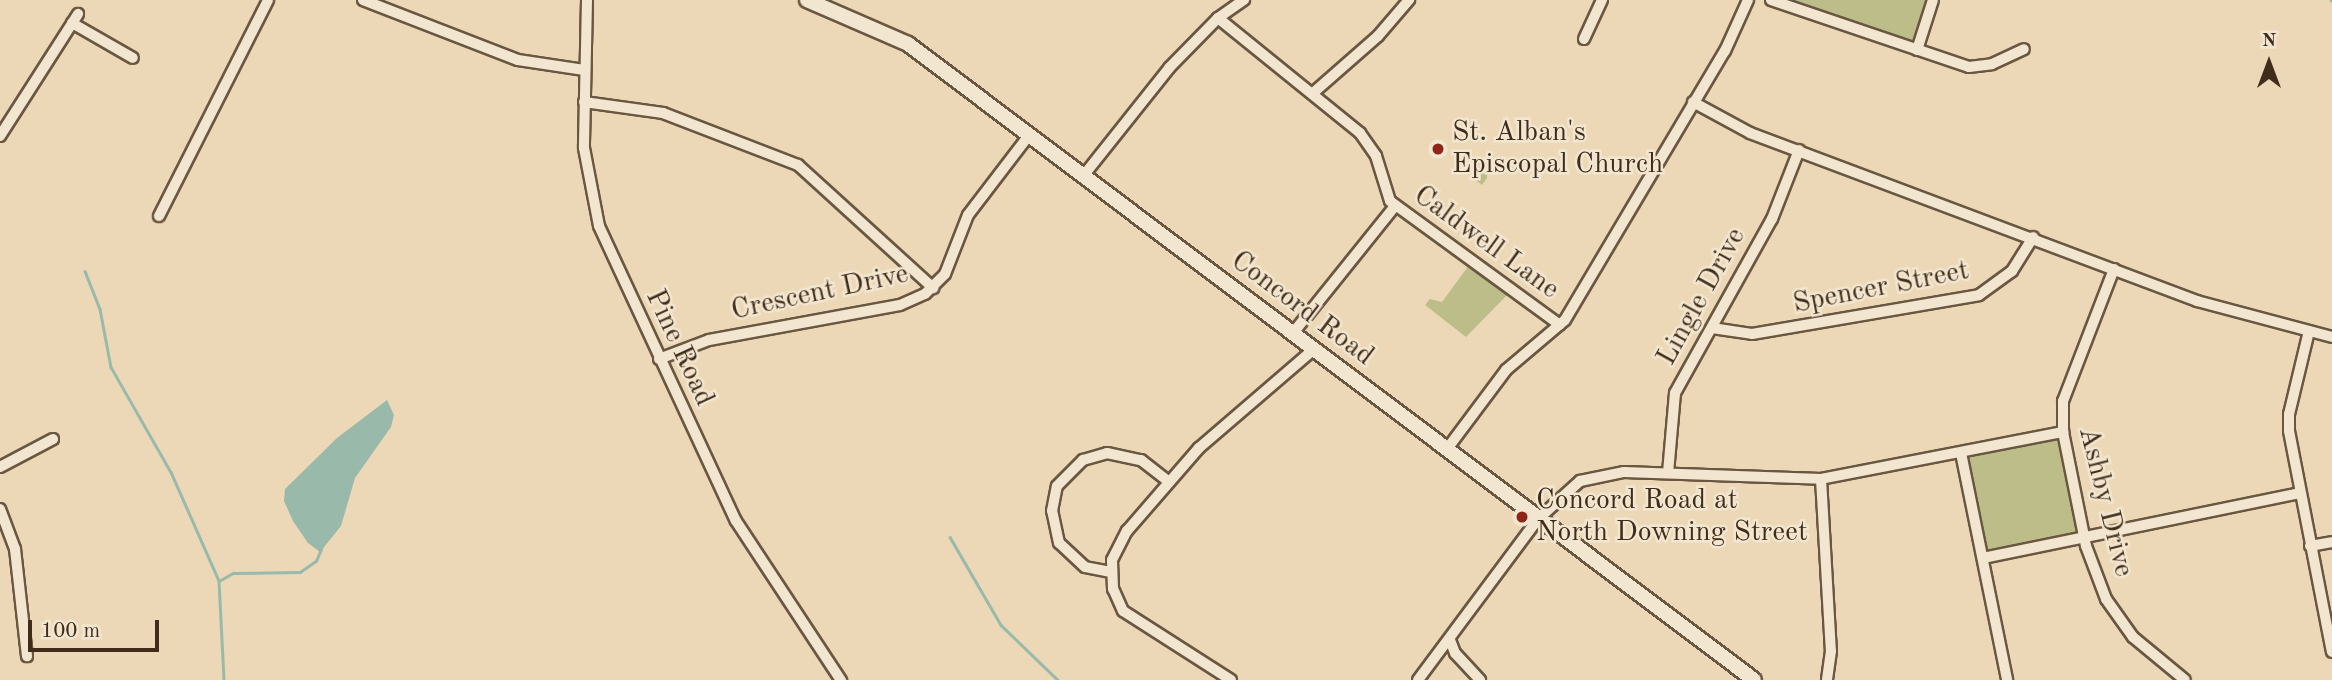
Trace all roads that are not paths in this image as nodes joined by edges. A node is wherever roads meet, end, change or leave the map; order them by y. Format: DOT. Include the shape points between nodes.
graph roads {
  1 [pos="268,0"];
  2 [pos="363,0"];
  3 [pos="587,0"];
  4 [pos="807,0"];
  5 [pos="1244,0"];
  6 [pos="1409,0"];
  7 [pos="1602,0"];
  8 [pos="1748,0"];
  9 [pos="1771,0"];
  10 [pos="1933,0"];
  11 [pos="1218,18"];
  12 [pos="1584,40"];
  13 [pos="2024,49"];
  14 [pos="1917,50"];
  15 [pos="133,58"];
  16 [pos="584,70"];
  17 [pos="1313,93"];
  18 [pos="584,102"];
  19 [pos="1693,103"];
  20 [pos="1030,134"];
  21 [pos="0,136"];
  22 [pos="1799,150"];
  23 [pos="1084,176"];
  24 [pos="1395,206"];
  25 [pos="159,216"];
  26 [pos="2033,237"];
  27 [pos="2114,269"];
  28 [pos="933,288"];
  29 [pos="1560,325"];
  30 [pos="1712,328"];
  31 [pos="2309,331"];
  32 [pos="1293,333"];
  33 [pos="2332,337"];
  34 [pos="1314,349"];
  35 [pos="659,359"];
  36 [pos="2063,432"];
  37 [pos="53,439"];
  38 [pos="1447,449"];
  39 [pos="1961,453"];
  40 [pos="0,467"];
  41 [pos="1668,473"];
  42 [pos="1821,479"];
  43 [pos="1168,481"];
  44 [pos="2300,493"];
  45 [pos="0,509"];
  46 [pos="1538,519"];
  47 [pos="2085,537"];
  48 [pos="2332,542"];
  49 [pos="2310,546"];
  50 [pos="1983,558"];
  51 [pos="1111,572"];
  52 [pos="1450,640"];
  53 [pos="2332,652"];
  54 [pos="27,656"];
  55 [pos="840,680"];
  56 [pos="1231,680"];
  57 [pos="1418,680"];
  58 [pos="1480,680"];
  59 [pos="1754,680"];
  60 [pos="1827,680"];
  61 [pos="2007,680"];
  62 [pos="2185,680"];
  1 -- 25 [label="street"];
  2 -- 16 [label="street" via="518,60"];
  3 -- 16 [label="street, Pine Road"];
  4 -- 20 [label="main road, Concord Road" via="908,44"];
  5 -- 11 [label="street"];
  6 -- 17 [label="street" via="1378,36"];
  7 -- 12 [label="street"];
  8 -- 19 [label="street" via="1725,51"];
  9 -- 14 [label="street"];
  10 -- 14 [label="street"];
  11 -- 17 [label="street, Caldwell Lane"];
  11 -- 23 [label="street" via="1169,68"];
  13 -- 14 [label="street" via="1978,67"];
  15 -- 21 [label="street" via="75,18"];
  16 -- 18 [label="street, Pine Road"];
  17 -- 24 [label="street, Caldwell Lane" via="1366,139 1376,156 1385,195"];
  18 -- 28 [label="street" via="663,113 798,165"];
  18 -- 35 [label="street, Pine Road" via="586,176 596,216"];
  19 -- 22 [label="street" via="1732,125"];
  19 -- 29 [label="street"];
  20 -- 23 [label="main road, Concord Road"];
  20 -- 28 [label="street, Crescent Drive" via="968,215 948,269"];
  22 -- 26 [label="street"];
  22 -- 30 [label="street, Lingle Drive" via="1772,219"];
  23 -- 32 [label="main road, Concord Road"];
  24 -- 29 [label="street, Caldwell Lane"];
  24 -- 32 [label="street"];
  26 -- 27 [label="street"];
  26 -- 30 [label="street, Spencer Street" via="2006,279 1964,299 1752,334"];
  27 -- 31 [label="street" via="2219,308"];
  27 -- 36 [label="street, Ashby Drive" via="2063,401"];
  28 -- 35 [label="street, Crescent Drive" via="900,305 740,332"];
  29 -- 38 [label="street" via="1506,370"];
  30 -- 41 [label="street, Lingle Drive" via="1675,393"];
  31 -- 33 [label="street"];
  31 -- 44 [label="street" via="2289,414"];
  32 -- 34 [label="main road, Concord Road"];
  34 -- 38 [label="main road, Concord Road"];
  34 -- 43 [label="street" via="1220,428"];
  35 -- 55 [label="street, Pine Road" via="755,556"];
  36 -- 39 [label="street"];
  36 -- 47 [label="street, Ashby Drive"];
  37 -- 40 [label="street"];
  38 -- 46 [label="main road, Concord Road"];
  39 -- 42 [label="street"];
  39 -- 50 [label="street"];
  41 -- 42 [label="street"];
  41 -- 46 [label="street" via="1595,475 1568,488"];
  42 -- 60 [label="street" via="1831,651"];
  43 -- 51 [label="street" via="1121,540"];
  43 -- 51 [label="street" via="1141,460 1108,453 1083,460 1057,486 1052,511 1059,543 1085,567"];
  44 -- 47 [label="street"];
  44 -- 49 [label="street"];
  45 -- 54 [label="street" via="13,537"];
  46 -- 52 [label="street" via="1452,630"];
  46 -- 59 [label="main road, Concord Road"];
  47 -- 50 [label="street"];
  47 -- 62 [label="street, Ashby Drive" via="2103,592 2121,621 2145,649"];
  48 -- 49 [label="street"];
  49 -- 53 [label="street"];
  50 -- 61 [label="street"];
  51 -- 56 [label="street" via="1116,597 1130,617"];
  52 -- 57 [label="street"];
  52 -- 58 [label="street" via="1455,653"];
}
